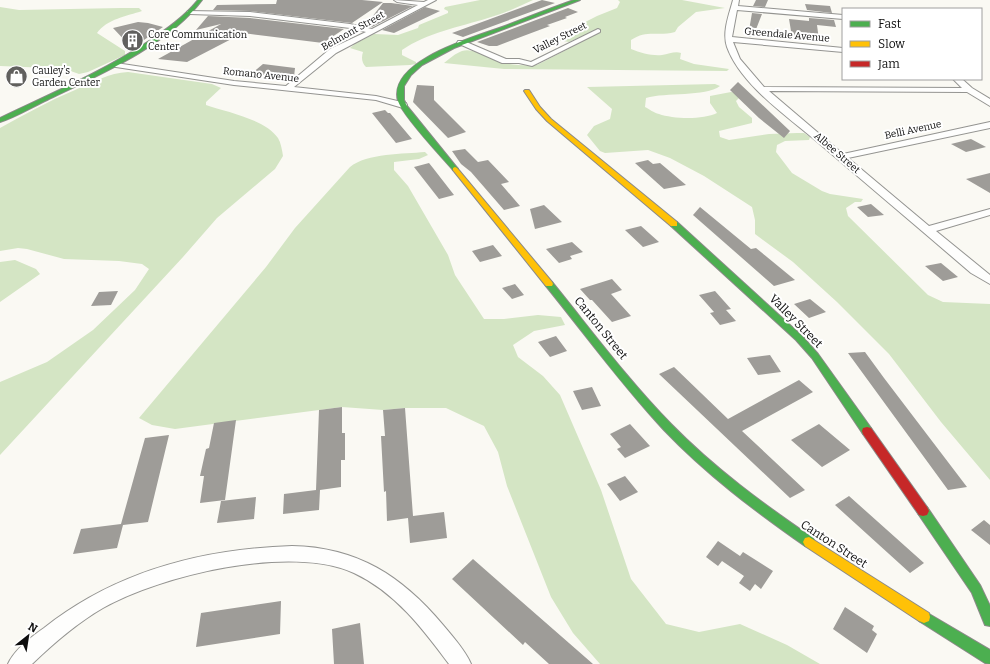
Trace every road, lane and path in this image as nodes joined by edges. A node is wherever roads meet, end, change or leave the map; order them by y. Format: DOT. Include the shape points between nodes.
graph roads {
  1 [pos="200,0"];
  2 [pos="397,0"];
  3 [pos="434,0"];
  4 [pos="578,0"];
  5 [pos="426,4"];
  6 [pos="735,4"];
  7 [pos="190,12"];
  8 [pos="842,17"];
  9 [pos="373,30"];
  10 [pos="598,32"];
  11 [pos="729,39"];
  12 [pos="462,43"];
  13 [pos="842,50"];
  14 [pos="116,65"];
  15 [pos="958,80"];
  16 [pos="287,89"];
  17 [pos="763,89"];
  18 [pos="969,90"];
  19 [pos="527,91"];
  20 [pos="990,103"];
  21 [pos="403,105"];
  22 [pos="0,120"];
  23 [pos="990,125"];
  24 [pos="840,156"];
  25 [pos="990,212"];
  26 [pos="928,230"];
  27 [pos="990,280"];
  28 [pos="990,620"];
  29 [pos="990,658"];
  30 [pos="18,664"];
  31 [pos="461,664"];
  1 -- 7 [label="street"];
  2 -- 5 [label="street"];
  3 -- 5 [label="street, Belmont Street"];
  4 -- 12 [label="street"];
  5 -- 9 [label="street, Belmont Street"];
  6 -- 8 [label="street"];
  6 -- 11 [label="street, Albee Street"];
  7 -- 9 [label="street" via="250,14"];
  7 -- 14 [label="street" via="147,46"];
  9 -- 16 [label="street, Belmont Street" via="333,51"];
  10 -- 12 [label="street, Valley Street" via="532,64 505,61"];
  11 -- 13 [label="street, Greendale Avenue"];
  11 -- 17 [label="street, Albee Street" via="735,58"];
  12 -- 21 [label="street" via="425,60 406,77 400,97"];
  14 -- 16 [label="street, Romano Avenue"];
  14 -- 22 [label="street"];
  15 -- 18 [label="street"];
  16 -- 21 [label="street, Romano Avenue" via="376,98"];
  17 -- 18 [label="street"];
  17 -- 24 [label="street, Albee Street"];
  18 -- 20 [label="street"];
  19 -- 28 [label="street, Valley Street" via="549,120 681,230 799,338 829,376 976,589"];
  21 -- 29 [label="street, Canton Street" via="651,409 680,439 718,474 814,547"];
  23 -- 24 [label="street, Belli Avenue"];
  24 -- 26 [label="street, Albee Street"];
  25 -- 26 [label="street"];
  26 -- 27 [label="street, Albee Street"];
  30 -- 31 [label="street" via="53,632 87,607 142,580 199,564 293,553 338,559 376,576 425,616"];
}
